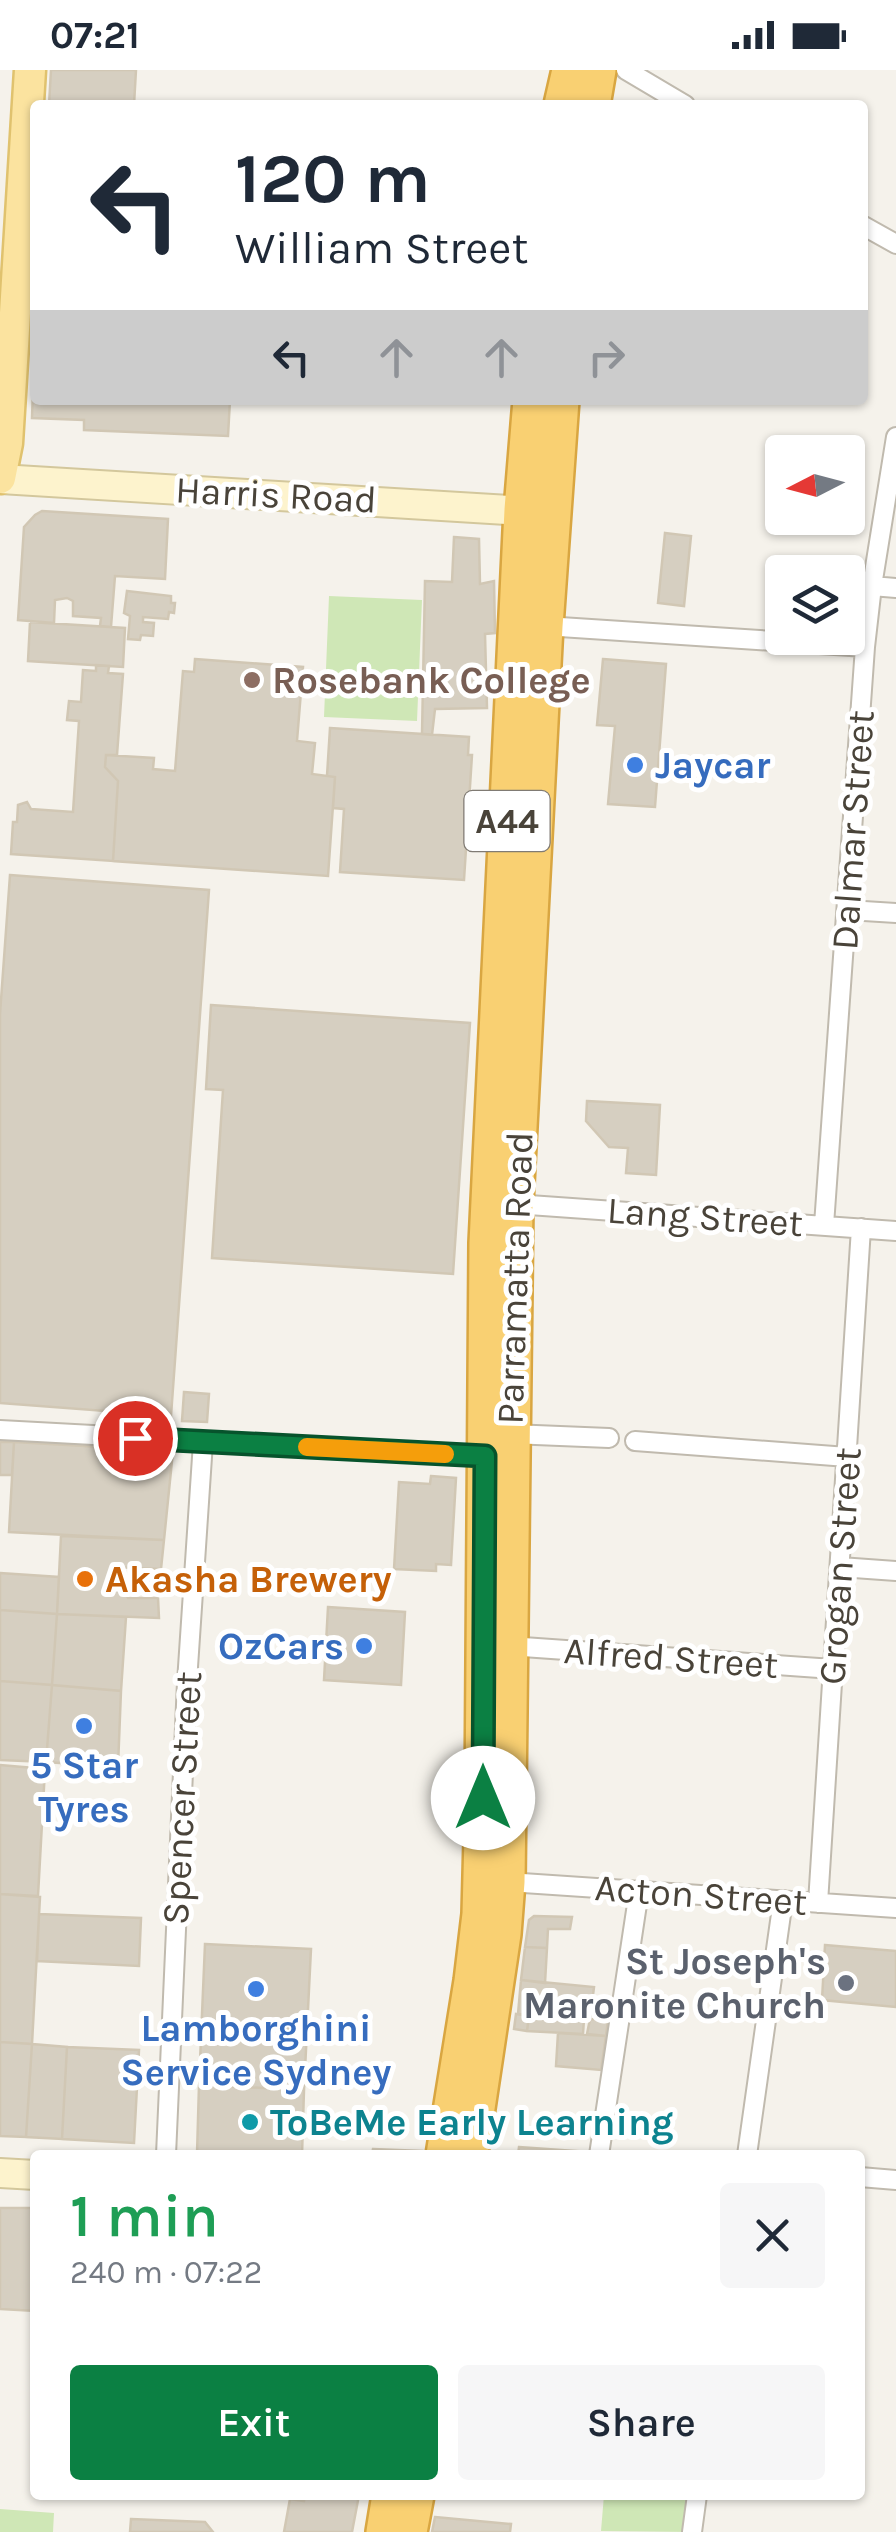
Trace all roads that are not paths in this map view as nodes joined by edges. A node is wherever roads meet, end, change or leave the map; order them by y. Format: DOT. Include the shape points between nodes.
graph roads {
  1 [pos="30,70"];
  2 [pos="570,70"];
  3 [pos="598,70"];
  4 [pos="626,70"];
  5 [pos="563,100"];
  6 [pos="593,100"];
  7 [pos="677,100"];
  8 [pos="868,228"];
  9 [pos="896,244"];
  10 [pos="531,405"];
  11 [pos="560,405"];
  12 [pos="896,437"];
  13 [pos="0,478"];
  14 [pos="538,512"];
  15 [pos="872,586"];
  16 [pos="896,588"];
  17 [pos="546,626"];
  18 [pos="765,640"];
  19 [pos="865,647"];
  20 [pos="864,655"];
  21 [pos="848,910"];
  22 [pos="896,913"];
  23 [pos="514,1204"];
  24 [pos="824,1225"];
  25 [pos="861,1228"];
  26 [pos="896,1231"];
  27 [pos="0,1430"];
  28 [pos="610,1438"];
  29 [pos="635,1440"];
  30 [pos="203,1442"];
  31 [pos="498,1445"];
  32 [pos="846,1457"];
  33 [pos="840,1567"];
  34 [pos="896,1571"];
  35 [pos="509,1646"];
  36 [pos="833,1669"];
  37 [pos="506,1882"];
  38 [pos="639,1891"];
  39 [pos="783,1900"];
  40 [pos="818,1903"];
  41 [pos="896,1908"];
  42 [pos="166,2150"];
  43 [pos="445,2150"];
  44 [pos="471,2150"];
  45 [pos="600,2150"];
  46 [pos="747,2150"];
  47 [pos="0,2173"];
  48 [pos="30,2175"];
  49 [pos="865,2177"];
  50 [pos="896,2180"];
  51 [pos="389,2500"];
  52 [pos="415,2500"];
  53 [pos="696,2500"];
  54 [pos="384,2532"];
  55 [pos="409,2532"];
  56 [pos="692,2532"];
  1 -- 13 [label="main road"];
  2 -- 5 [label="highway"];
  3 -- 6 [label="highway"];
  4 -- 7 [label="street"];
  8 -- 9 [label="street"];
  10 -- 14 [label="highway, Parramatta Road / A44"];
  11 -- 14 [label="highway, Parramatta Road / A44"];
  12 -- 15 [label="street, Dalmar Street"];
  13 -- 14 [label="main road, Harris Road"];
  14 -- 17 [label="highway, Parramatta Road / A44"];
  14 -- 31 [label="highway, Parramatta Road / A44" via="490,1188"];
  15 -- 16 [label="street"];
  15 -- 19 [label="street, Dalmar Street"];
  17 -- 18 [label="street"];
  17 -- 23 [label="highway, Parramatta Road / A44"];
  20 -- 21 [label="street, Dalmar Street"];
  21 -- 22 [label="street"];
  21 -- 24 [label="street, Dalmar Street"];
  23 -- 24 [label="street, Lang Street"];
  23 -- 31 [label="highway, Parramatta Road / A44"];
  24 -- 25 [label="street, Lang Street"];
  25 -- 26 [label="street, Lang Street"];
  25 -- 32 [label="street, Grogan Street"];
  27 -- 30 [label="street"];
  28 -- 31 [label="street"];
  29 -- 32 [label="street"];
  30 -- 31 [label="street"];
  30 -- 42 [label="street, Spencer Street"];
  31 -- 35 [label="highway, Parramatta Road / A44"];
  31 -- 43 [label="highway, Parramatta Road / A44" via="480,1914"];
  32 -- 33 [label="street, Grogan Street"];
  33 -- 34 [label="street"];
  33 -- 36 [label="street, Grogan Street"];
  35 -- 36 [label="street, Alfred Street"];
  35 -- 37 [label="highway, Parramatta Road / A44"];
  36 -- 40 [label="street, Grogan Street"];
  37 -- 38 [label="street, Acton Street"];
  37 -- 44 [label="highway, Parramatta Road / A44"];
  38 -- 39 [label="street, Acton Street"];
  38 -- 45 [label="street"];
  39 -- 40 [label="street, Acton Street"];
  39 -- 46 [label="street"];
  40 -- 41 [label="street, Acton Street"];
  47 -- 48 [label="main road"];
  49 -- 50 [label="street"];
  51 -- 54 [label="highway"];
  52 -- 55 [label="highway"];
  53 -- 56 [label="street"];
}
